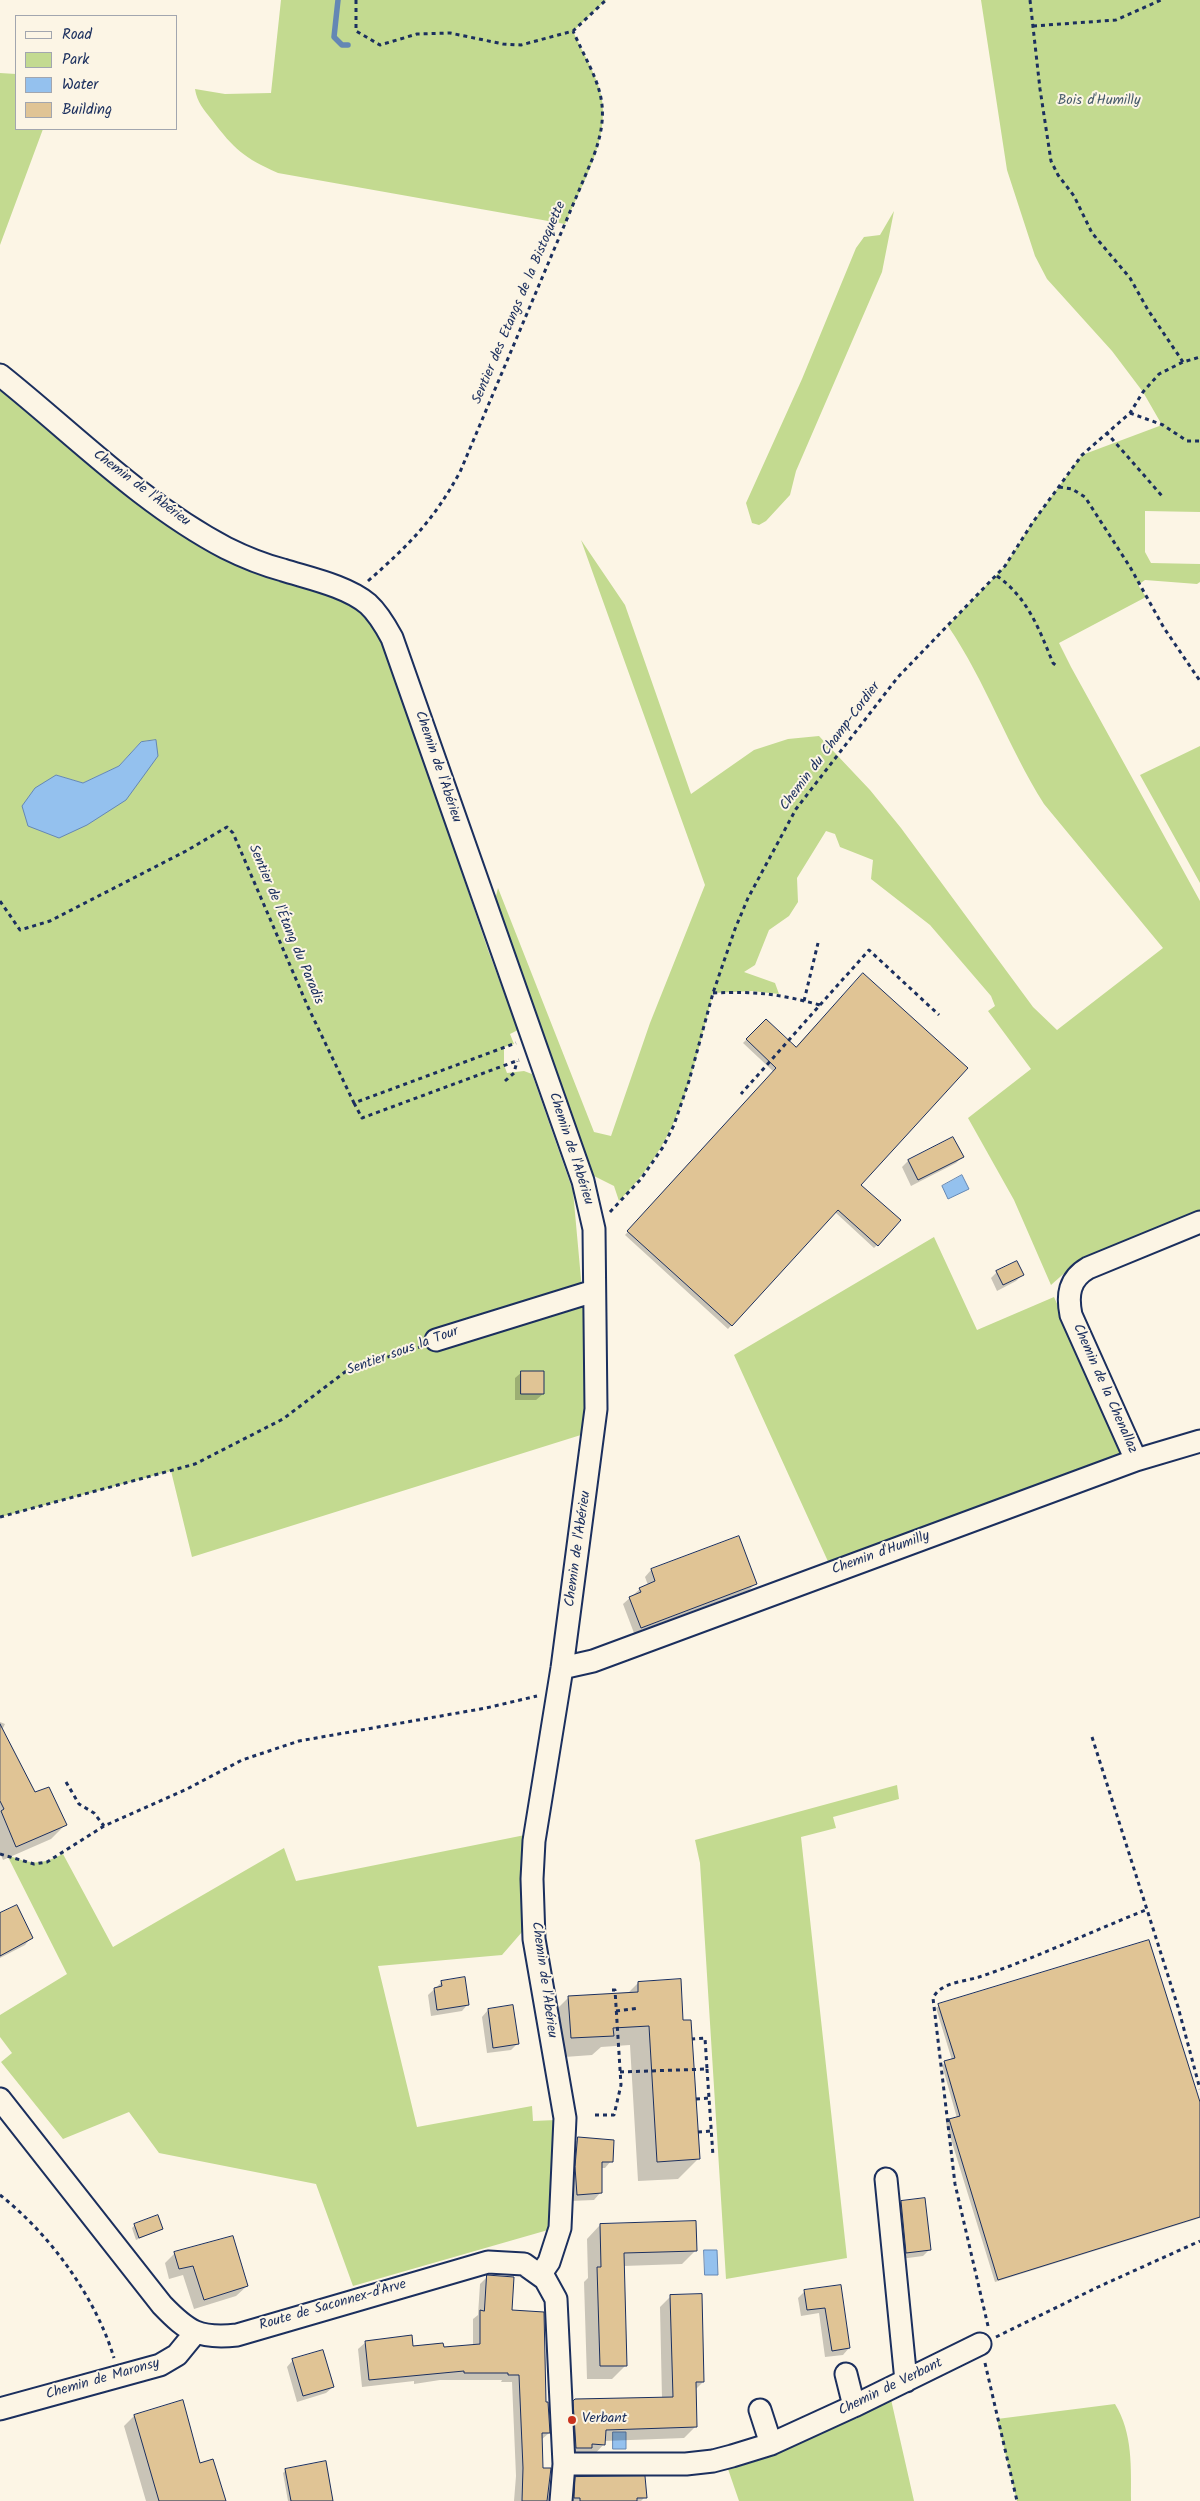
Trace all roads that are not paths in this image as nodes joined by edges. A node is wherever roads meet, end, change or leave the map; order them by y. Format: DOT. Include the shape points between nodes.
graph roads {
  1 [pos="0,375"];
  2 [pos="1200,1222"];
  3 [pos="594,1291"];
  4 [pos="436,1340"];
  5 [pos="1200,1441"];
  6 [pos="1136,1460"];
  7 [pos="562,1668"];
  8 [pos="0,2099"];
  9 [pos="886,2179"];
  10 [pos="540,2275"];
  11 [pos="196,2333"];
  12 [pos="986,2342"];
  13 [pos="846,2374"];
  14 [pos="906,2381"];
  15 [pos="854,2406"];
  16 [pos="0,2409"];
  17 [pos="760,2410"];
  18 [pos="771,2444"];
  19 [pos="564,2464"];
  20 [pos="561,2501"];
  1 -- 3 [label="street, Chemin de l'Abérieu" via="130,484 205,537 281,570 355,596 372,608 392,638 583,1181 594,1229"];
  2 -- 6 [label="street, Chemin de la Chenallaz" via="1088,1268 1074,1280 1069,1292 1071,1315"];
  3 -- 4 [label="street, Sentier sous la Tour"];
  3 -- 7 [label="street, Chemin de l'Abérieu" via="596,1408"];
  5 -- 6 [label="street, Chemin d'Humilly"];
  6 -- 7 [label="street, Chemin d'Humilly" via="593,1661"];
  7 -- 10 [label="street, Chemin de l'Abérieu" via="534,1841 532,1879 534,1939 566,2118 560,2228 549,2262"];
  8 -- 11 [label="street, Route de Saconnex-d'Arve" via="162,2305 185,2328"];
  9 -- 14 [label="street"];
  10 -- 11 [label="street, Route de Saconnex-d'Arve" via="524,2264 488,2262 237,2334 207,2337"];
  10 -- 19 [label="street, Route de Saconnex-d'Arve" via="552,2290 558,2310"];
  11 -- 16 [label="street, Chemin de Maronsy" via="172,2359 160,2365"];
  12 -- 14 [label="street, Chemin de Verbant"];
  13 -- 15 [label="street"];
  14 -- 15 [label="street, Chemin de Verbant"];
  15 -- 18 [label="street, Chemin de Verbant"];
  17 -- 18 [label="street"];
  18 -- 19 [label="street, Chemin de Verbant" via="712,2462"];
  19 -- 20 [label="street, Route de Saconnex-d'Arve"];
}
